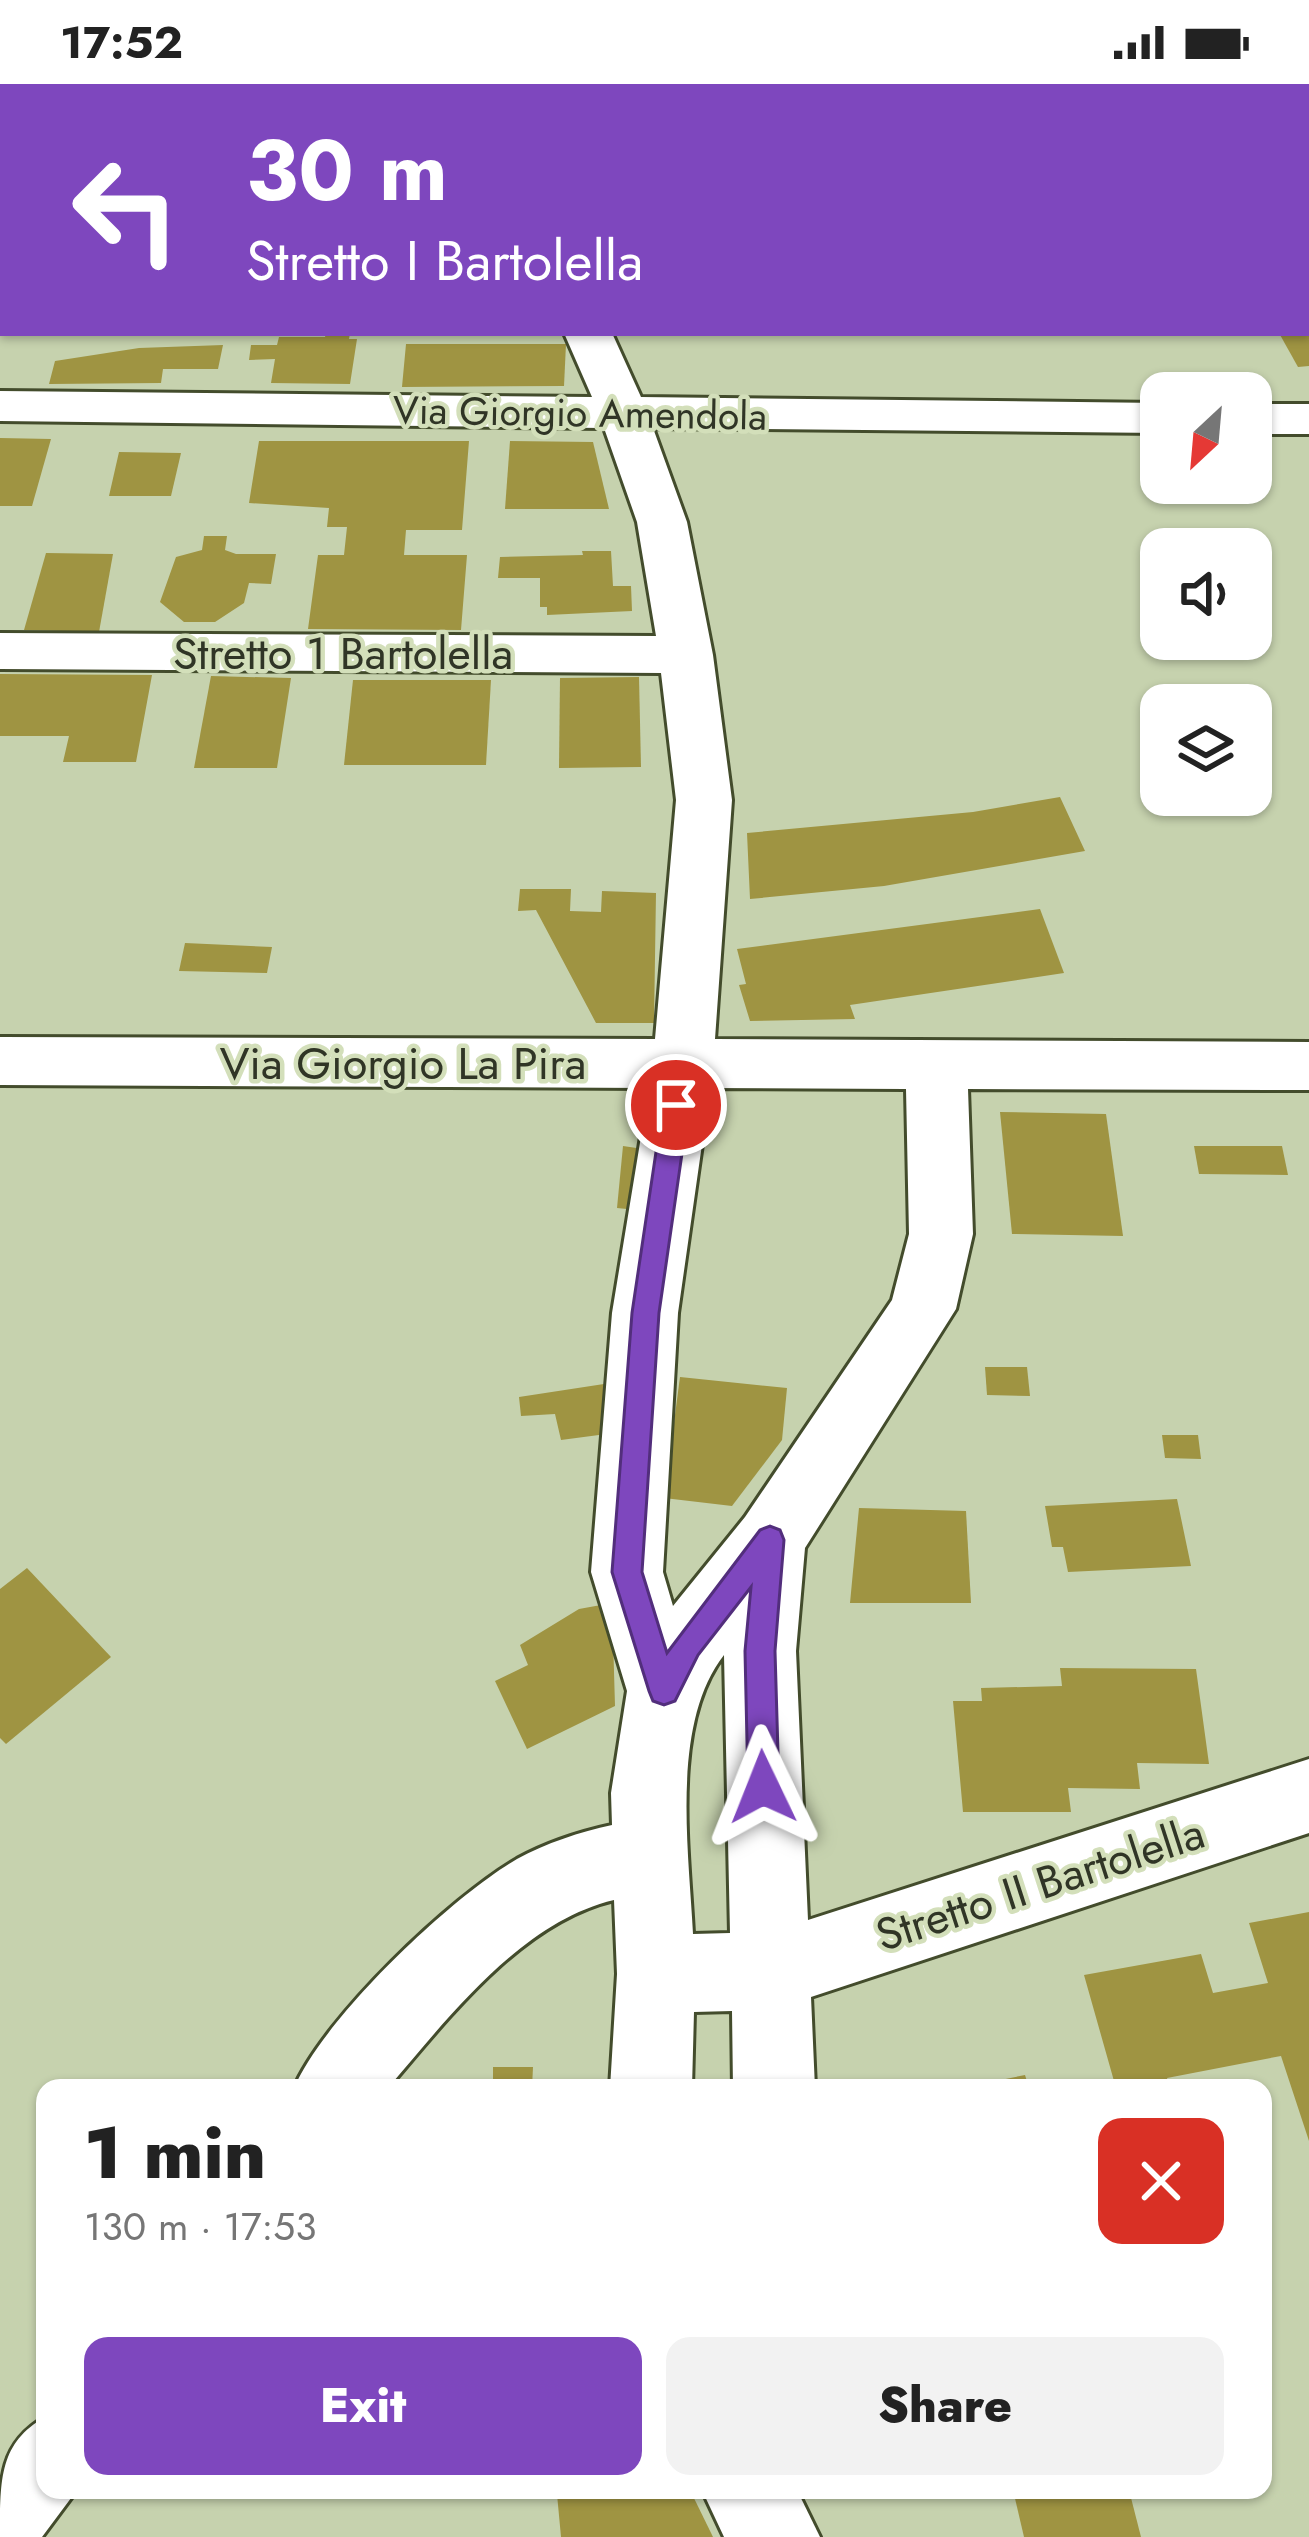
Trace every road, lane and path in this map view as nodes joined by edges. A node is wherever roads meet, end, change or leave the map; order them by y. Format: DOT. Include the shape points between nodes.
graph roads {
  1 [pos="589,336"];
  2 [pos="0,406"];
  3 [pos="624,414"];
  4 [pos="1140,418"];
  5 [pos="1272,418"];
  6 [pos="1309,419"];
  7 [pos="0,651"];
  8 [pos="686,655"];
  9 [pos="0,1061"];
  10 [pos="682,1064"];
  11 [pos="936,1065"];
  12 [pos="1309,1066"];
  13 [pos="770,1540"];
  14 [pos="659,1717"];
  15 [pos="761,1741"];
  16 [pos="1309,1796"];
  17 [pos="648,1855"];
  18 [pos="771,1971"];
  19 [pos="656,1974"];
  20 [pos="344,2079"];
  21 [pos="651,2079"];
  22 [pos="774,2079"];
  23 [pos="36,2473"];
  24 [pos="752,2499"];
  25 [pos="786,2499"];
  26 [pos="0,2519"];
  27 [pos="775,2537"];
  28 [pos="787,2537"];
  1 -- 3 [label="street"];
  2 -- 3 [label="street, Via Giorgio Amendola"];
  3 -- 4 [label="street, Via Giorgio Amendola"];
  3 -- 8 [label="street" via="662,522"];
  5 -- 6 [label="street"];
  7 -- 8 [label="street, Stretto 1 Bartolella"];
  8 -- 10 [label="street" via="704,800"];
  9 -- 10 [label="street, Via Giorgio La Pira"];
  10 -- 11 [label="street, Via Giorgio La Pira"];
  10 -- 14 [label="street" via="645,1313 627,1572"];
  11 -- 12 [label="street, Via Giorgio La Pira"];
  11 -- 13 [label="street" via="941,1234 922,1310"];
  13 -- 14 [label="street" via="687,1645"];
  13 -- 15 [label="street"];
  14 -- 15 [label="street" via="732,1722"];
  14 -- 17 [label="street"];
  15 -- 18 [label="street"];
  16 -- 18 [label="street, Stretto II Bartolella"];
  17 -- 19 [label="street"];
  17 -- 20 [label="street" via="541,1889 452,1966"];
  18 -- 19 [label="street, Stretto II Bartolella"];
  18 -- 22 [label="street"];
  19 -- 21 [label="street"];
  23 -- 26 [label="street"];
  24 -- 27 [label="street"];
  25 -- 28 [label="street"];
}
